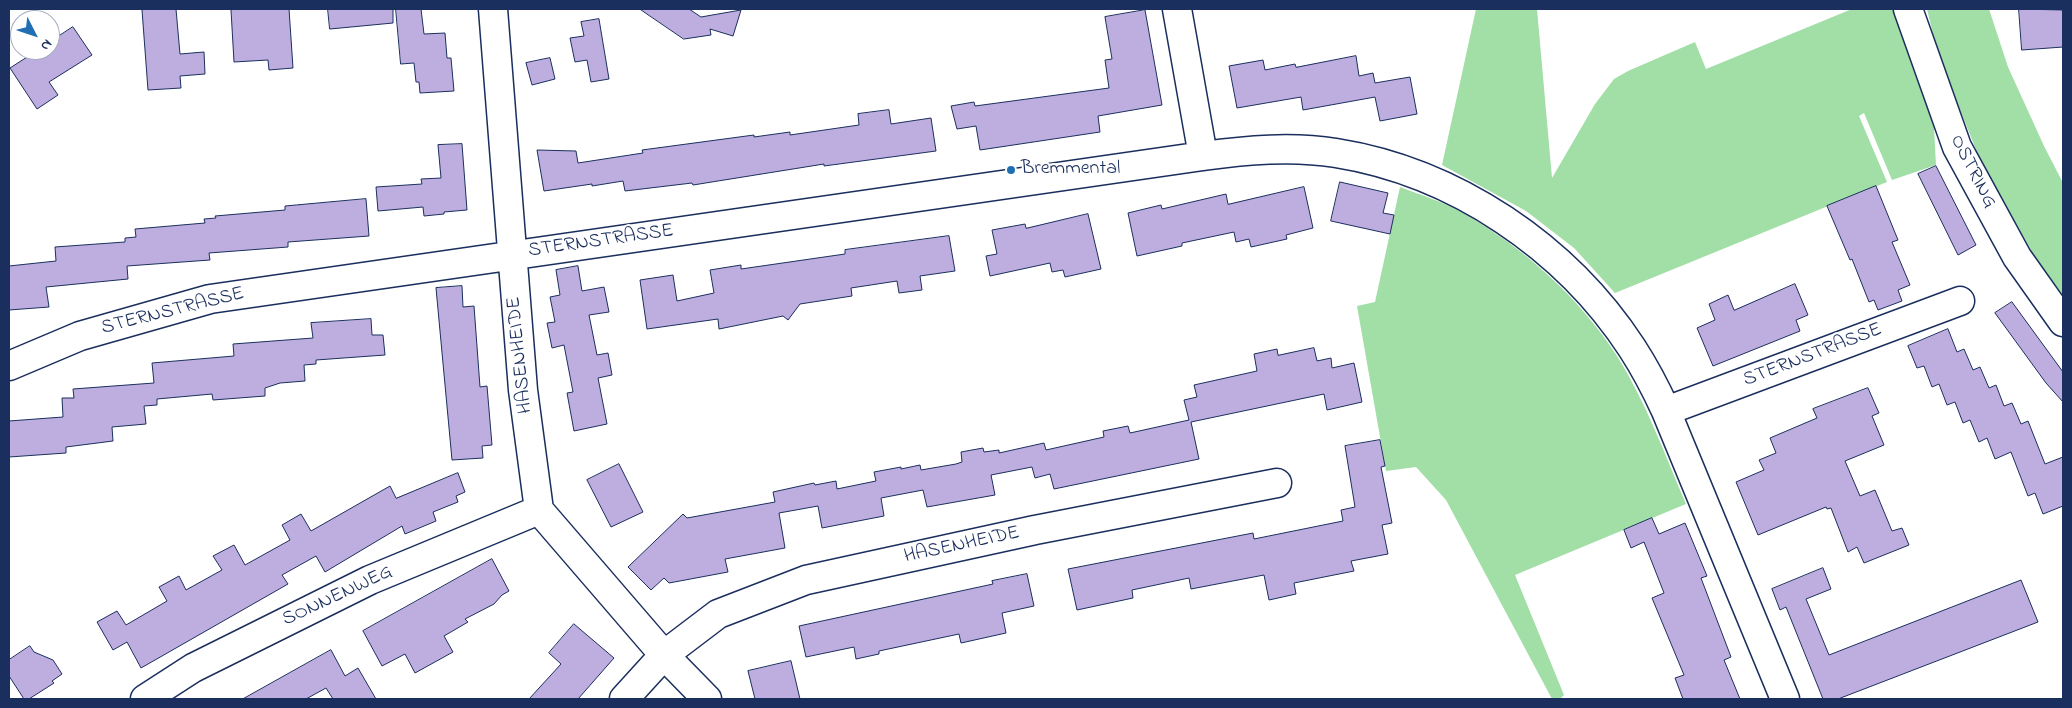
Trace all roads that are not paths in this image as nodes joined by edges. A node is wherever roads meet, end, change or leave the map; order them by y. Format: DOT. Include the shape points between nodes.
graph roads {
  1 [pos="493,9"];
  2 [pos="1177,9"];
  3 [pos="1908,9"];
  4 [pos="1203,156"];
  5 [pos="512,254"];
  6 [pos="1960,301"];
  7 [pos="2063,322"];
  8 [pos="9,366"];
  9 [pos="1666,411"];
  10 [pos="1277,483"];
  11 [pos="540,510"];
  12 [pos="664,655"];
  13 [pos="145,699"];
  14 [pos="624,699"];
  15 [pos="707,699"];
  16 [pos="1785,699"];
  1 -- 5 [label="street, HASENHEIDE"];
  2 -- 4 [label="street"];
  3 -- 7 [label="street, OSTRING" via="1957,146 2017,257"];
  4 -- 5 [label="street, STERNSTRASSE"];
  4 -- 9 [label="street, STERNSTRASSE" via="1267,150 1336,153 1413,173 1480,206 1526,235 1584,288 1631,346 1650,376"];
  5 -- 8 [label="street, STERNSTRASSE" via="210,299 80,336"];
  5 -- 11 [label="street, HASENHEIDE" via="523,390"];
  6 -- 9 [label="street, STERNSTRASSE"];
  9 -- 16 [label="street, STERNSTRASSE"];
  10 -- 12 [label="street, HASENHEIDE" via="1035,530 806,580 718,614"];
  11 -- 12 [label="street"];
  11 -- 13 [label="street, SONNENWEG" via="370,580 193,668"];
  12 -- 14 [label="street, HASENHEIDE"];
  12 -- 15 [label="street"];
}
